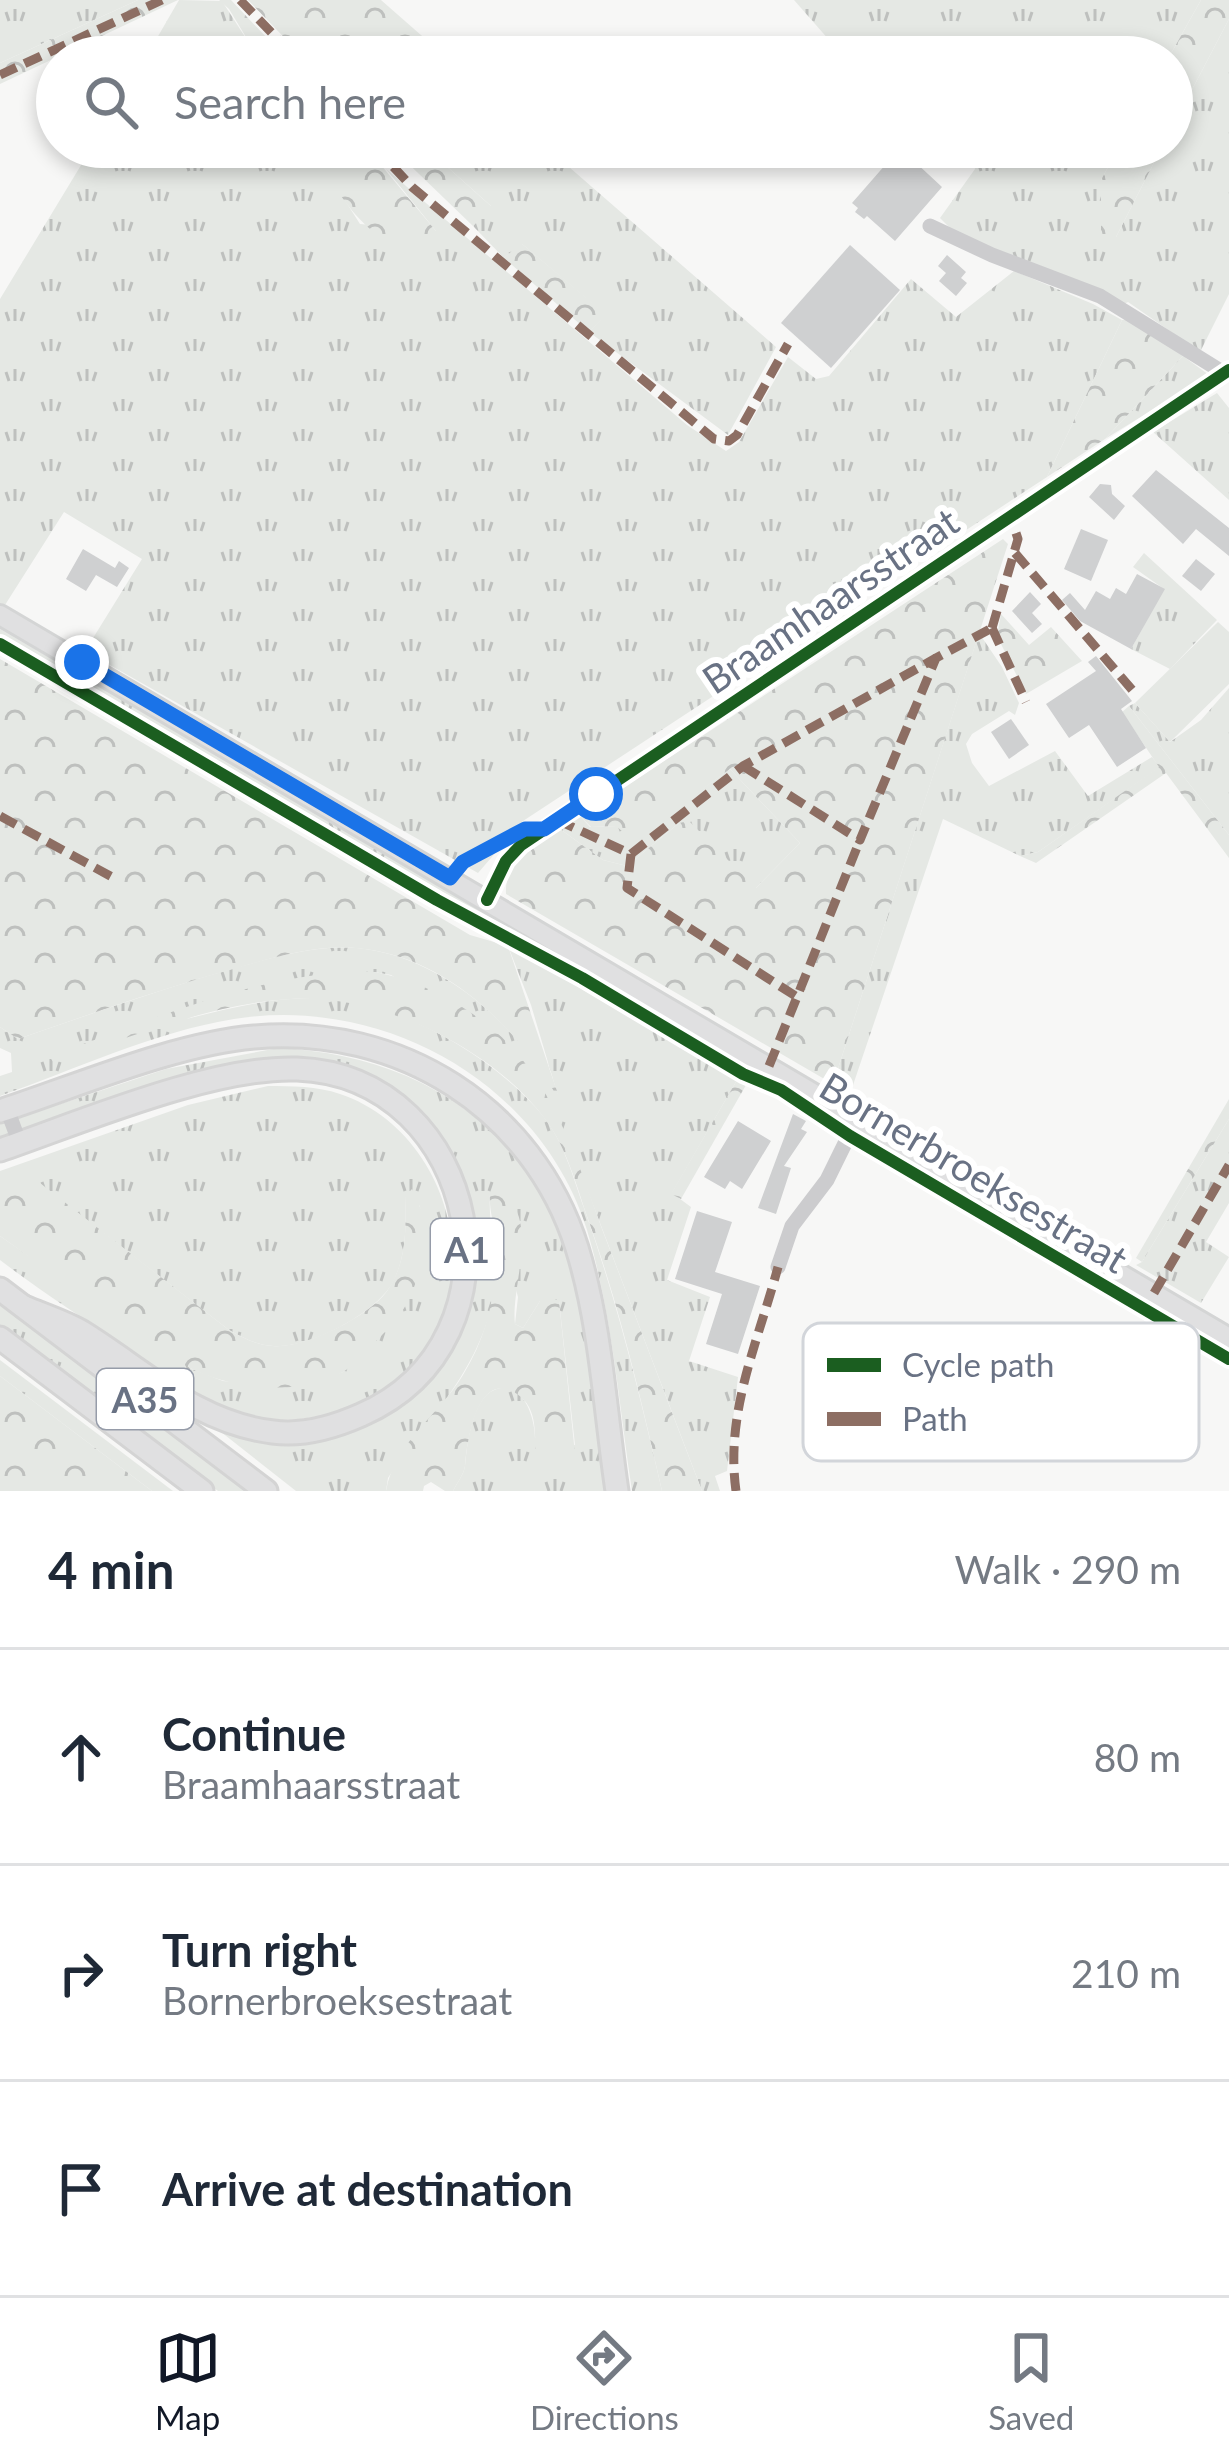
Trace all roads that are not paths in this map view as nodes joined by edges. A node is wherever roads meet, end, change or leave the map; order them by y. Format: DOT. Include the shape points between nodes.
graph roads {
  1 [pos="930,226"];
  2 [pos="1226,372"];
  3 [pos="0,614"];
  4 [pos="487,900"];
  5 [pos="4,1110"];
  6 [pos="857,1119"];
  7 [pos="10,1147"];
  8 [pos="778,1267"];
  9 [pos="0,1289"];
  10 [pos="24,1307"];
  11 [pos="0,1338"];
  12 [pos="1229,1338"];
  13 [pos="202,1491"];
  14 [pos="266,1491"];
  15 [pos="617,1491"];
  1 -- 2 [label="street" via="1100,296"];
  2 -- 4 [label="street, Braamhaarsstraat" via="521,845"];
  3 -- 4 [label="main road, Bornerbroeksestraat"];
  4 -- 6 [label="main road, Bornerbroeksestraat"];
  5 -- 7 [label="street"];
  5 -- 15 [label="highway, A1" via="251,1037 356,1042 441,1075 505,1125 565,1214 584,1275"];
  6 -- 8 [label="street" via="789,1232"];
  6 -- 12 [label="main road, Bornerbroeksestraat"];
  7 -- 10 [label="highway, A1" via="244,1073 328,1074 375,1093 425,1135 460,1196 468,1239 460,1306 428,1365 374,1409 314,1430 278,1433 221,1420 79,1330"];
  9 -- 10 [label="highway, A35"];
  10 -- 14 [label="highway, A35"];
  11 -- 13 [label="highway, A35"];
}
